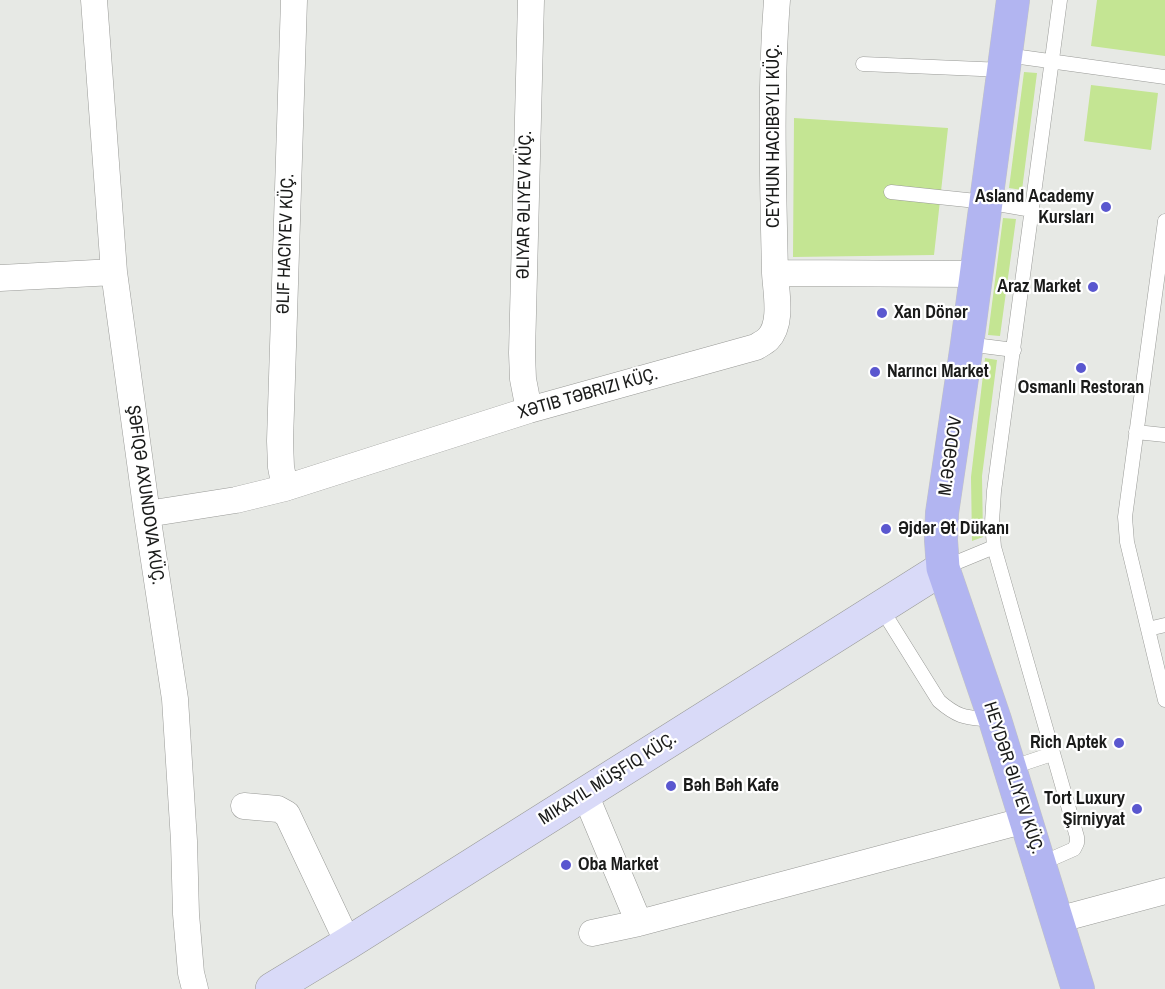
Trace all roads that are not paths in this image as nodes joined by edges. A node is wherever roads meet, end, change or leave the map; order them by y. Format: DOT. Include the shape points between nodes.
graph roads {
  1 [pos="94,0"];
  2 [pos="294,0"];
  3 [pos="531,0"];
  4 [pos="777,0"];
  5 [pos="1013,0"];
  6 [pos="1060,0"];
  7 [pos="1052,62"];
  8 [pos="1005,63"];
  9 [pos="863,64"];
  10 [pos="1165,77"];
  11 [pos="891,192"];
  12 [pos="987,202"];
  13 [pos="1032,210"];
  14 [pos="1165,221"];
  15 [pos="1163,255"];
  16 [pos="114,272"];
  17 [pos="775,273"];
  18 [pos="977,274"];
  19 [pos="0,278"];
  20 [pos="968,344"];
  21 [pos="1014,350"];
  22 [pos="529,410"];
  23 [pos="1136,432"];
  24 [pos="1165,435"];
  25 [pos="285,488"];
  26 [pos="147,514"];
  27 [pos="994,547"];
  28 [pos="943,568"];
  29 [pos="881,608"];
  30 [pos="1165,625"];
  31 [pos="1148,629"];
  32 [pos="1165,700"];
  33 [pos="995,720"];
  34 [pos="1052,754"];
  35 [pos="1010,768"];
  36 [pos="585,794"];
  37 [pos="244,806"];
  38 [pos="1026,820"];
  39 [pos="1040,864"];
  40 [pos="1165,891"];
  41 [pos="1057,920"];
  42 [pos="639,923"];
  43 [pos="592,933"];
  44 [pos="348,943"];
  45 [pos="195,989"];
  46 [pos="272,989"];
  47 [pos="1078,989"];
  1 -- 16 [label="street, ŞƏFIQƏ AXUNDOVA KÜÇ."];
  2 -- 25 [label="street" via="280,441"];
  3 -- 22 [label="street, ƏLIYAR ƏLIYEV KÜÇ." via="522,353"];
  4 -- 17 [label="street, XƏTIB TƏBRIZI KÜÇ." via="772,145"];
  5 -- 8 [label="main road"];
  6 -- 7 [label="lane"];
  7 -- 8 [label="lane"];
  7 -- 10 [label="lane"];
  7 -- 13 [label="lane"];
  8 -- 9 [label="lane"];
  8 -- 12 [label="main road"];
  11 -- 12 [label="lane"];
  12 -- 13 [label="lane"];
  12 -- 18 [label="main road"];
  13 -- 21 [label="lane"];
  14 -- 15 [label="lane"];
  15 -- 23 [label="lane"];
  16 -- 19 [label="street"];
  16 -- 26 [label="street, ŞƏFIQƏ AXUNDOVA KÜÇ."];
  17 -- 18 [label="street"];
  17 -- 22 [label="street, XƏTIB TƏBRIZI KÜÇ." via="775,328 768,340 756,347"];
  18 -- 20 [label="main road"];
  20 -- 21 [label="lane"];
  20 -- 28 [label="main road, M.ƏSƏDOV" via="942,513"];
  21 -- 27 [label="lane" via="994,491"];
  22 -- 25 [label="street, XƏTIB TƏBRIZI KÜÇ."];
  23 -- 24 [label="lane"];
  23 -- 31 [label="lane" via="1125,517 1127,542"];
  25 -- 26 [label="street, XƏTIB TƏBRIZI KÜÇ."];
  26 -- 45 [label="street, ŞƏFIQƏ AXUNDOVA KÜÇ." via="174,699 186,914"];
  27 -- 28 [label="lane"];
  27 -- 34 [label="lane"];
  28 -- 29 [label="main road"];
  28 -- 33 [label="main road, HEYDƏR ƏLIYEV KÜÇ."];
  29 -- 33 [label="lane" via="939,701 963,717"];
  29 -- 36 [label="main road"];
  30 -- 31 [label="lane"];
  31 -- 32 [label="lane"];
  33 -- 35 [label="main road, HEYDƏR ƏLIYEV KÜÇ."];
  34 -- 35 [label="lane"];
  34 -- 39 [label="lane" via="1077,843 1074,849"];
  35 -- 38 [label="main road, HEYDƏR ƏLIYEV KÜÇ."];
  36 -- 42 [label="street"];
  36 -- 44 [label="main road"];
  37 -- 44 [label="street" via="278,809 287,814"];
  38 -- 39 [label="main road, HEYDƏR ƏLIYEV KÜÇ."];
  38 -- 42 [label="street"];
  39 -- 41 [label="main road, HEYDƏR ƏLIYEV KÜÇ."];
  40 -- 41 [label="street"];
  41 -- 47 [label="main road, HEYDƏR ƏLIYEV KÜÇ."];
  42 -- 43 [label="street"];
  44 -- 46 [label="main road"];
}
